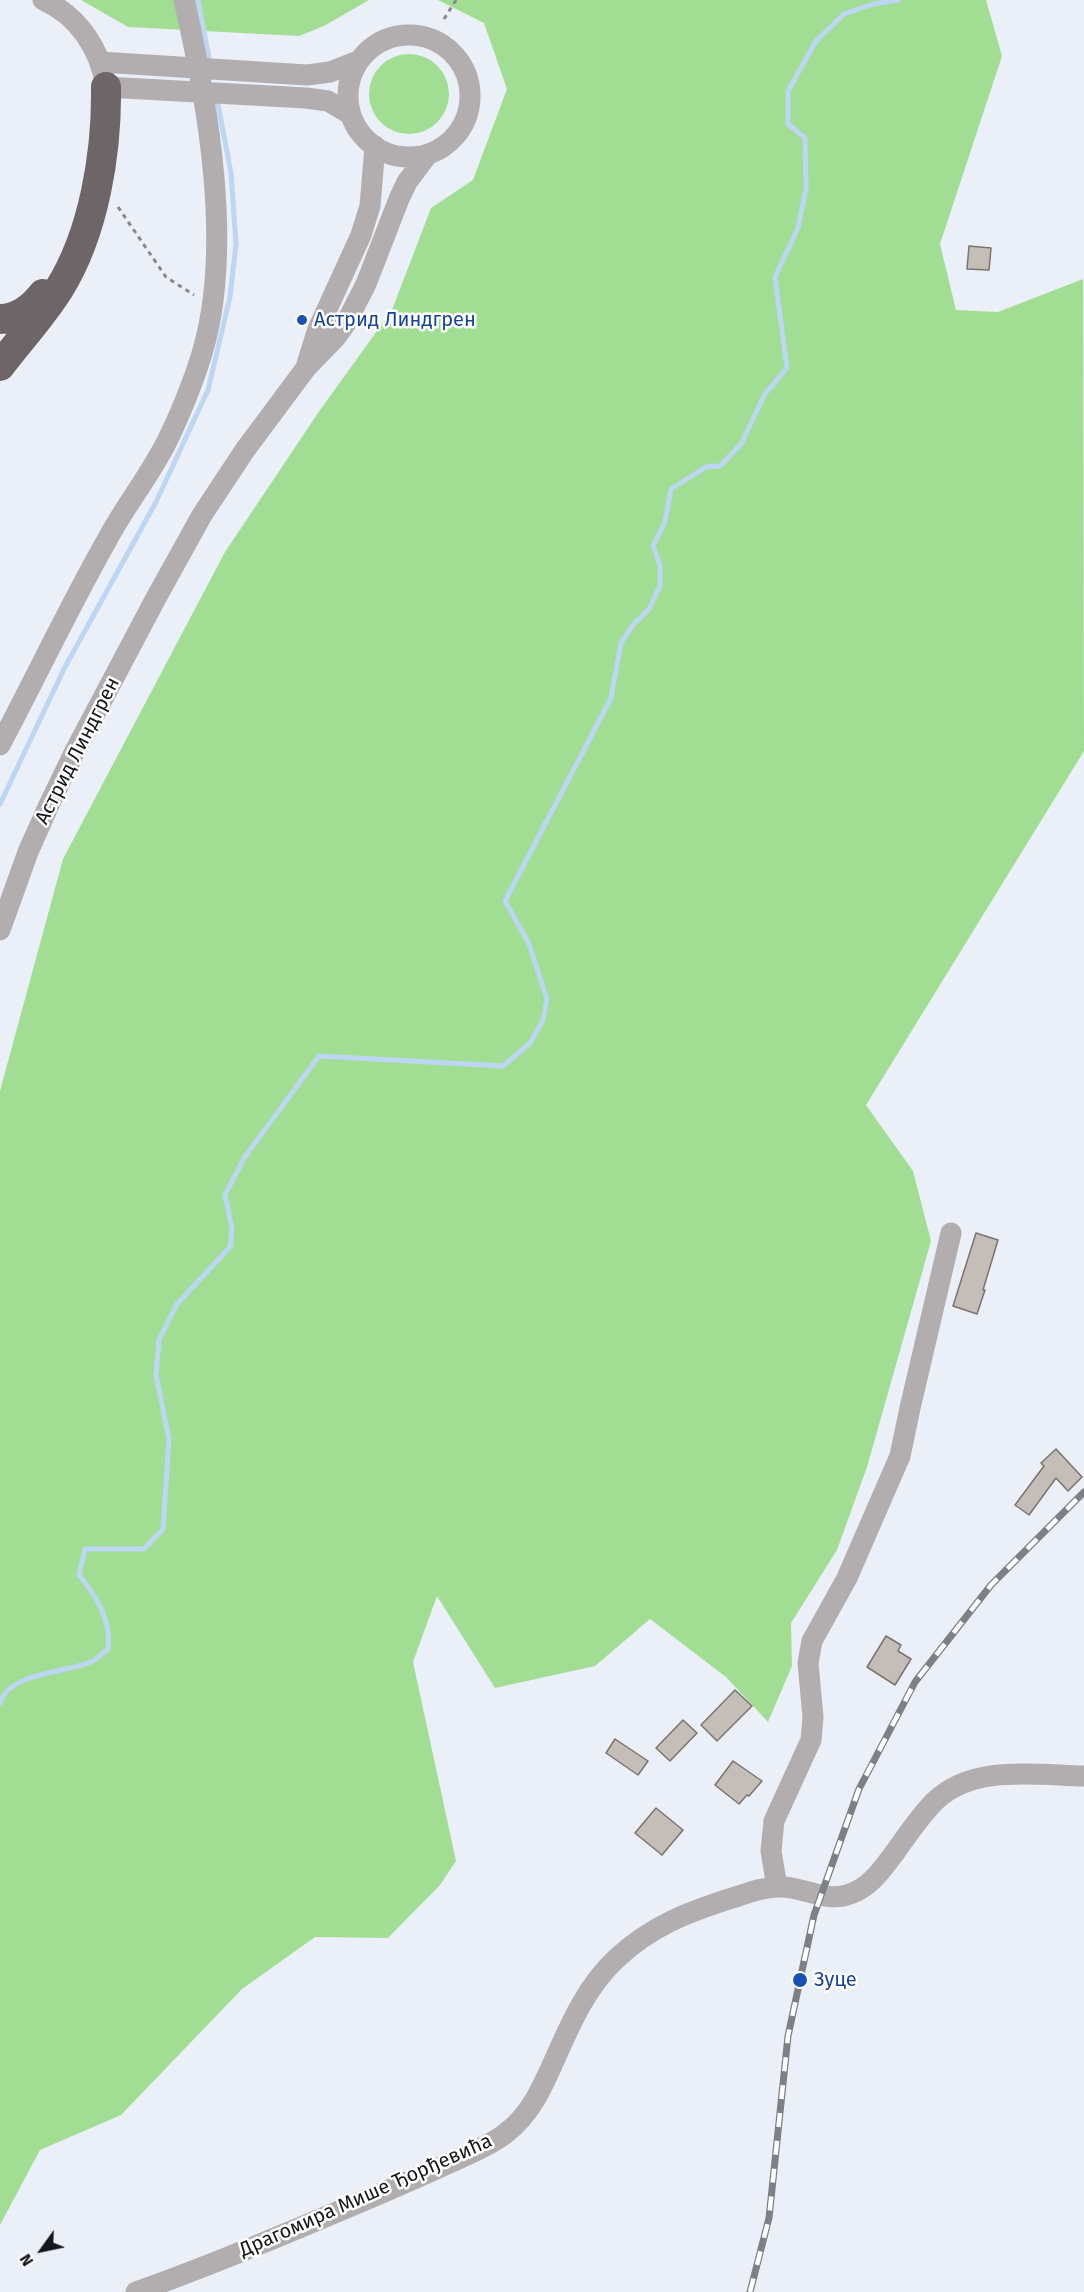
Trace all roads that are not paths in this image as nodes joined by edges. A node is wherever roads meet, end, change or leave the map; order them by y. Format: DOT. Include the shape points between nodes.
graph roads {
  1 [pos="43,0"];
  2 [pos="184,0"];
  3 [pos="358,61"];
  4 [pos="104,82"];
  5 [pos="350,114"];
  6 [pos="375,146"];
  7 [pos="428,154"];
  8 [pos="0,319"];
  9 [pos="0,366"];
  10 [pos="306,368"];
  11 [pos="0,745"];
  12 [pos="0,930"];
  13 [pos="951,1233"];
  14 [pos="1084,1776"];
  15 [pos="779,1886"];
  16 [pos="136,2292"];
  1 -- 4 [label="street" via="63,11 90,40"];
  2 -- 11 [label="street" via="213,157 216,263 203,350 170,436 107,539"];
  3 -- 4 [label="street" via="317,74 144,66"];
  3 -- 5 [label="street" via="347,92"];
  3 -- 7 [label="street" via="376,43 407,34 427,36 458,58 469,82 467,114 459,132"];
  4 -- 5 [label="street" via="328,101"];
  4 -- 8 [label="highway" via="74,220 59,267 31,307 14,317"];
  4 -- 9 [label="highway" via="105,143 78,254 58,290"];
  5 -- 6 [label="street" via="360,132"];
  6 -- 7 [label="street" via="406,157"];
  6 -- 10 [label="street, Астрид Линдгрен" via="370,206 361,236 318,329"];
  7 -- 10 [label="street, Астрид Линдгрен" via="399,198 366,284 346,323"];
  10 -- 12 [label="street, Астрид Линдгрен" via="223,483 156,598 48,807"];
  13 -- 15 [label="street" via="900,1456 847,1578 812,1641 808,1663 811,1740 774,1821 771,1838"];
  14 -- 15 [label="street, Драгомира Мише Ђорђевића" via="1016,1774 966,1782 937,1799 882,1870 856,1892 837,1898"];
  15 -- 16 [label="street, Драгомира Мише Ђорђевића" via="677,1916 618,1957 598,1977 580,2006 530,2108 496,2140 377,2195"];
}
